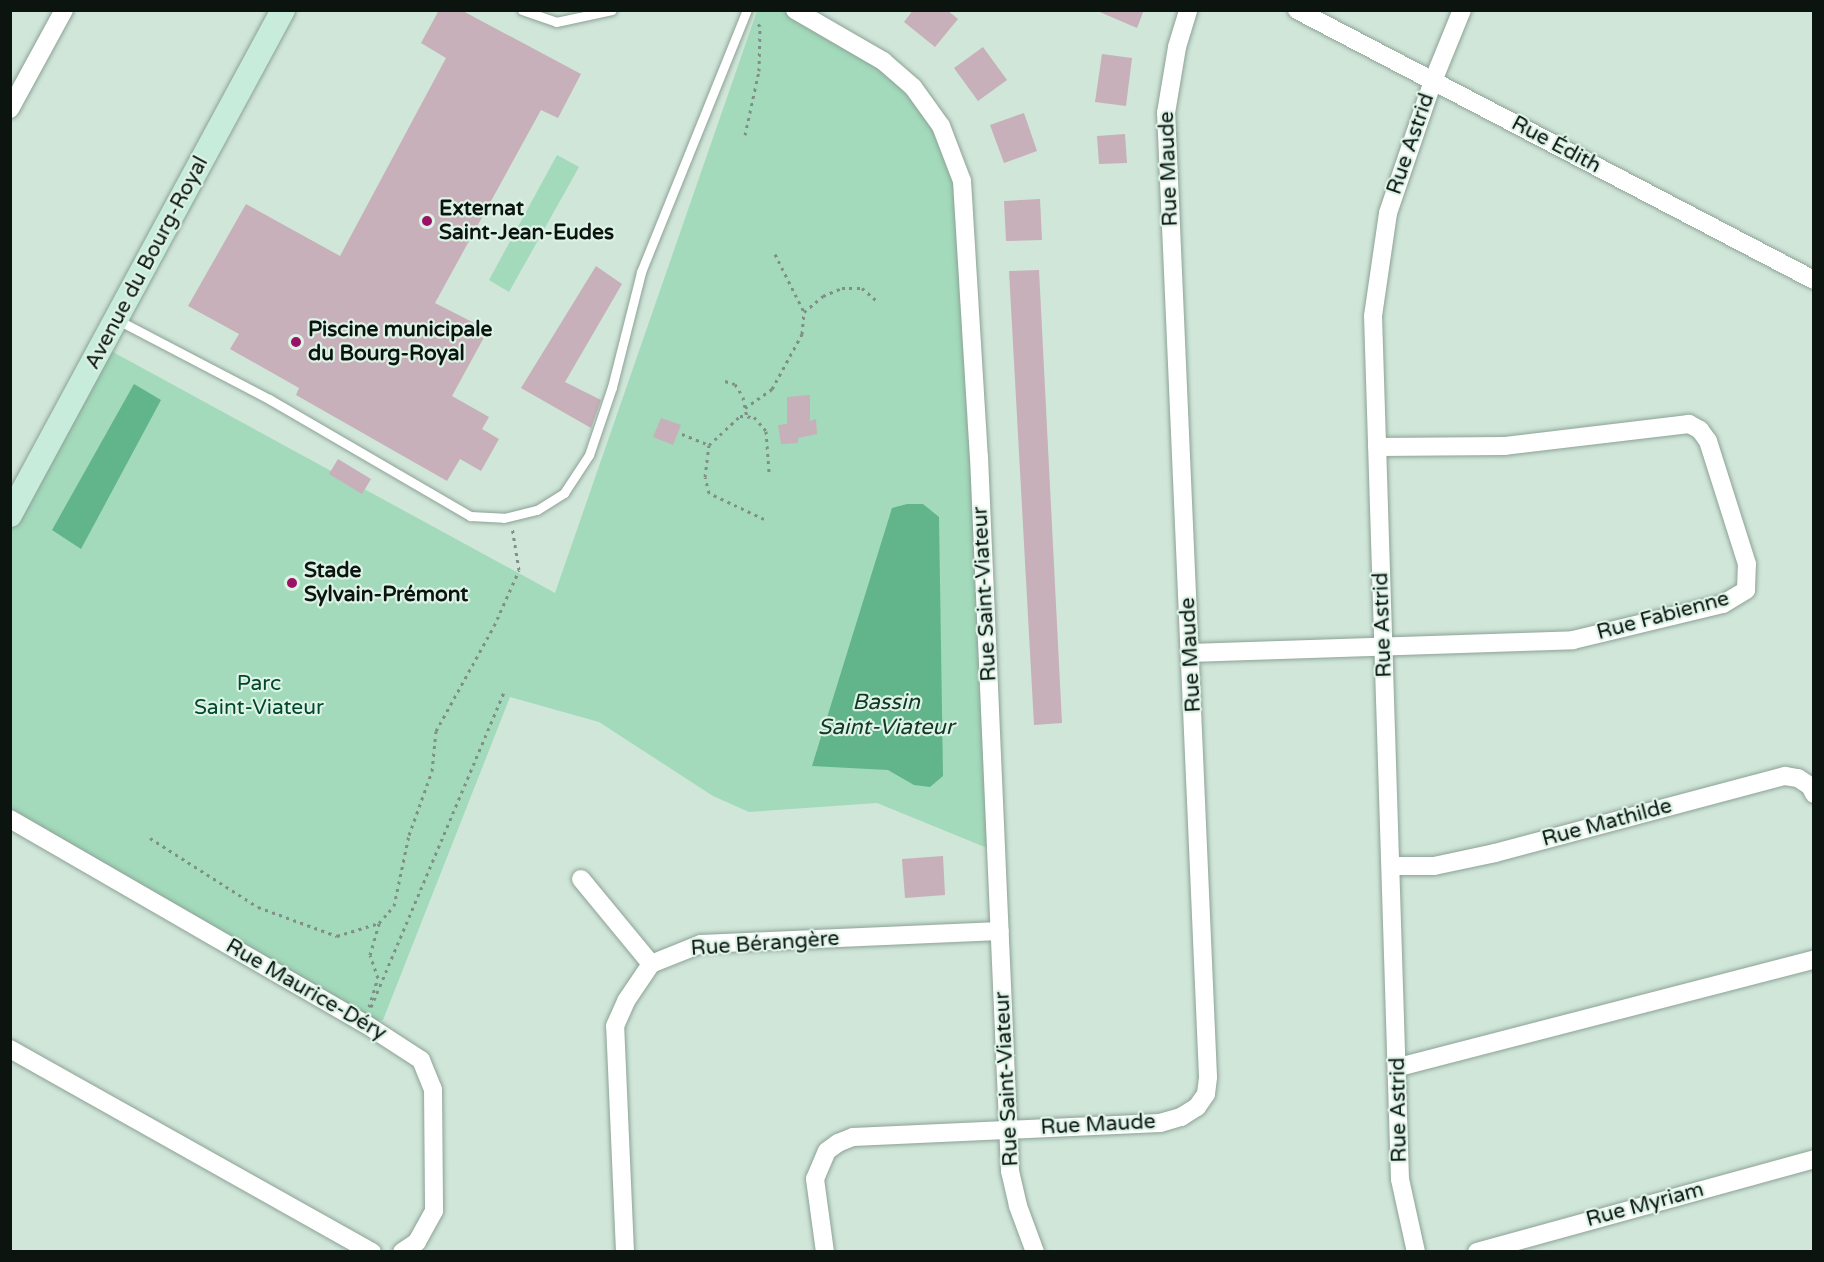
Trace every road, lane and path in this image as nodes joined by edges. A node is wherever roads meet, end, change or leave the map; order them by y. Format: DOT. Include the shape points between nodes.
graph roads {
  1 [pos="64,10"];
  2 [pos="283,10"];
  3 [pos="522,10"];
  4 [pos="612,10"];
  5 [pos="795,10"];
  6 [pos="1188,10"];
  7 [pos="1297,10"];
  8 [pos="1462,10"];
  9 [pos="747,11"];
  10 [pos="1433,81"];
  11 [pos="10,109"];
  12 [pos="745,135"];
  13 [pos="775,254"];
  14 [pos="1814,280"];
  15 [pos="877,301"];
  16 [pos="804,312"];
  17 [pos="116,319"];
  18 [pos="725,381"];
  19 [pos="745,408"];
  20 [pos="747,417"];
  21 [pos="682,434"];
  22 [pos="709,444"];
  23 [pos="1377,447"];
  24 [pos="769,472"];
  25 [pos="10,515"];
  26 [pos="511,517"];
  27 [pos="764,519"];
  28 [pos="1384,648"];
  29 [pos="1191,653"];
  30 [pos="504,692"];
  31 [pos="1814,794"];
  32 [pos="10,819"];
  33 [pos="150,838"];
  34 [pos="1392,866"];
  35 [pos="581,879"];
  36 [pos="379,922"];
  37 [pos="1000,931"];
  38 [pos="1814,960"];
  39 [pos="651,964"];
  40 [pos="364,1023"];
  41 [pos="10,1049"];
  42 [pos="1399,1067"];
  43 [pos="1009,1130"];
  44 [pos="1814,1159"];
  45 [pos="1524,1245"];
  46 [pos="372,1251"];
  47 [pos="402,1251"];
  48 [pos="625,1251"];
  49 [pos="825,1251"];
  50 [pos="1035,1251"];
  51 [pos="1416,1251"];
  52 [pos="1477,1251"];
  1 -- 11 [label="street"];
  2 -- 17 [label="main road, Avenue du Bourg-Royal"];
  3 -- 4 [label="lane" via="556,22"];
  5 -- 37 [label="street, Rue Saint-Viateur" via="883,61 914,87 941,126 962,182"];
  6 -- 29 [label="street, Rue Maude" via="1177,47 1166,113"];
  7 -- 10 [label="street, Rue Édith"];
  8 -- 10 [label="street, Rue Astrid"];
  9 -- 12 [label="path" via="760,26 759,71"];
  9 -- 26 [label="lane" via="641,272 612,387 589,455 564,493 537,510"];
  10 -- 14 [label="street, Rue Édith"];
  10 -- 23 [label="street, Rue Astrid" via="1388,213 1378,266 1373,316"];
  13 -- 16 [label="path"];
  15 -- 16 [label="path" via="862,288 842,288 823,296"];
  16 -- 19 [label="path" via="802,334 788,365 771,389"];
  17 -- 25 [label="main road, Avenue du Bourg-Royal"];
  17 -- 26 [label="lane" via="269,399 470,516"];
  18 -- 19 [label="path" via="735,384"];
  19 -- 20 [label="path"];
  20 -- 22 [label="path" via="740,417"];
  20 -- 24 [label="path" via="754,417 766,431"];
  21 -- 22 [label="path"];
  22 -- 27 [label="path" via="705,477 709,492"];
  23 -- 28 [label="street, Rue Astrid"];
  23 -- 28 [label="street, Rue Fabienne" via="1505,446 1689,424 1708,441 1749,578 1746,590 1723,604 1581,638"];
  26 -- 36 [label="path" via="519,570 494,626 436,731 432,771 409,835 394,906"];
  28 -- 29 [label="street, Rue Fabienne"];
  28 -- 34 [label="street, Rue Astrid"];
  29 -- 43 [label="street, Rue Maude" via="1209,1077 1206,1094 1189,1112 1160,1123"];
  30 -- 40 [label="path"];
  31 -- 34 [label="street, Rue Mathilde" via="1804,782 1785,776 1495,854 1434,866"];
  32 -- 40 [label="street, Rue Maurice-Déry"];
  33 -- 36 [label="path" via="258,907 337,936"];
  34 -- 42 [label="street, Rue Astrid"];
  35 -- 39 [label="street"];
  36 -- 40 [label="path" via="370,955 378,978"];
  37 -- 39 [label="street, Rue Bérangère" via="701,944"];
  37 -- 43 [label="street, Rue Saint-Viateur"];
  38 -- 42 [label="street"];
  39 -- 48 [label="street" via="626,1001 615,1026"];
  40 -- 47 [label="street, Rue Maurice-Déry" via="421,1060 434,1089 434,1211 417,1242"];
  41 -- 46 [label="street"];
  42 -- 51 [label="street, Rue Astrid" via="1400,1179"];
  43 -- 49 [label="street" via="853,1137 838,1143 827,1151 815,1179"];
  43 -- 50 [label="street, Rue Saint-Viateur" via="1016,1197"];
  44 -- 45 [label="street, Rue Myriam"];
  45 -- 52 [label="street, Rue Myriam"];
}
